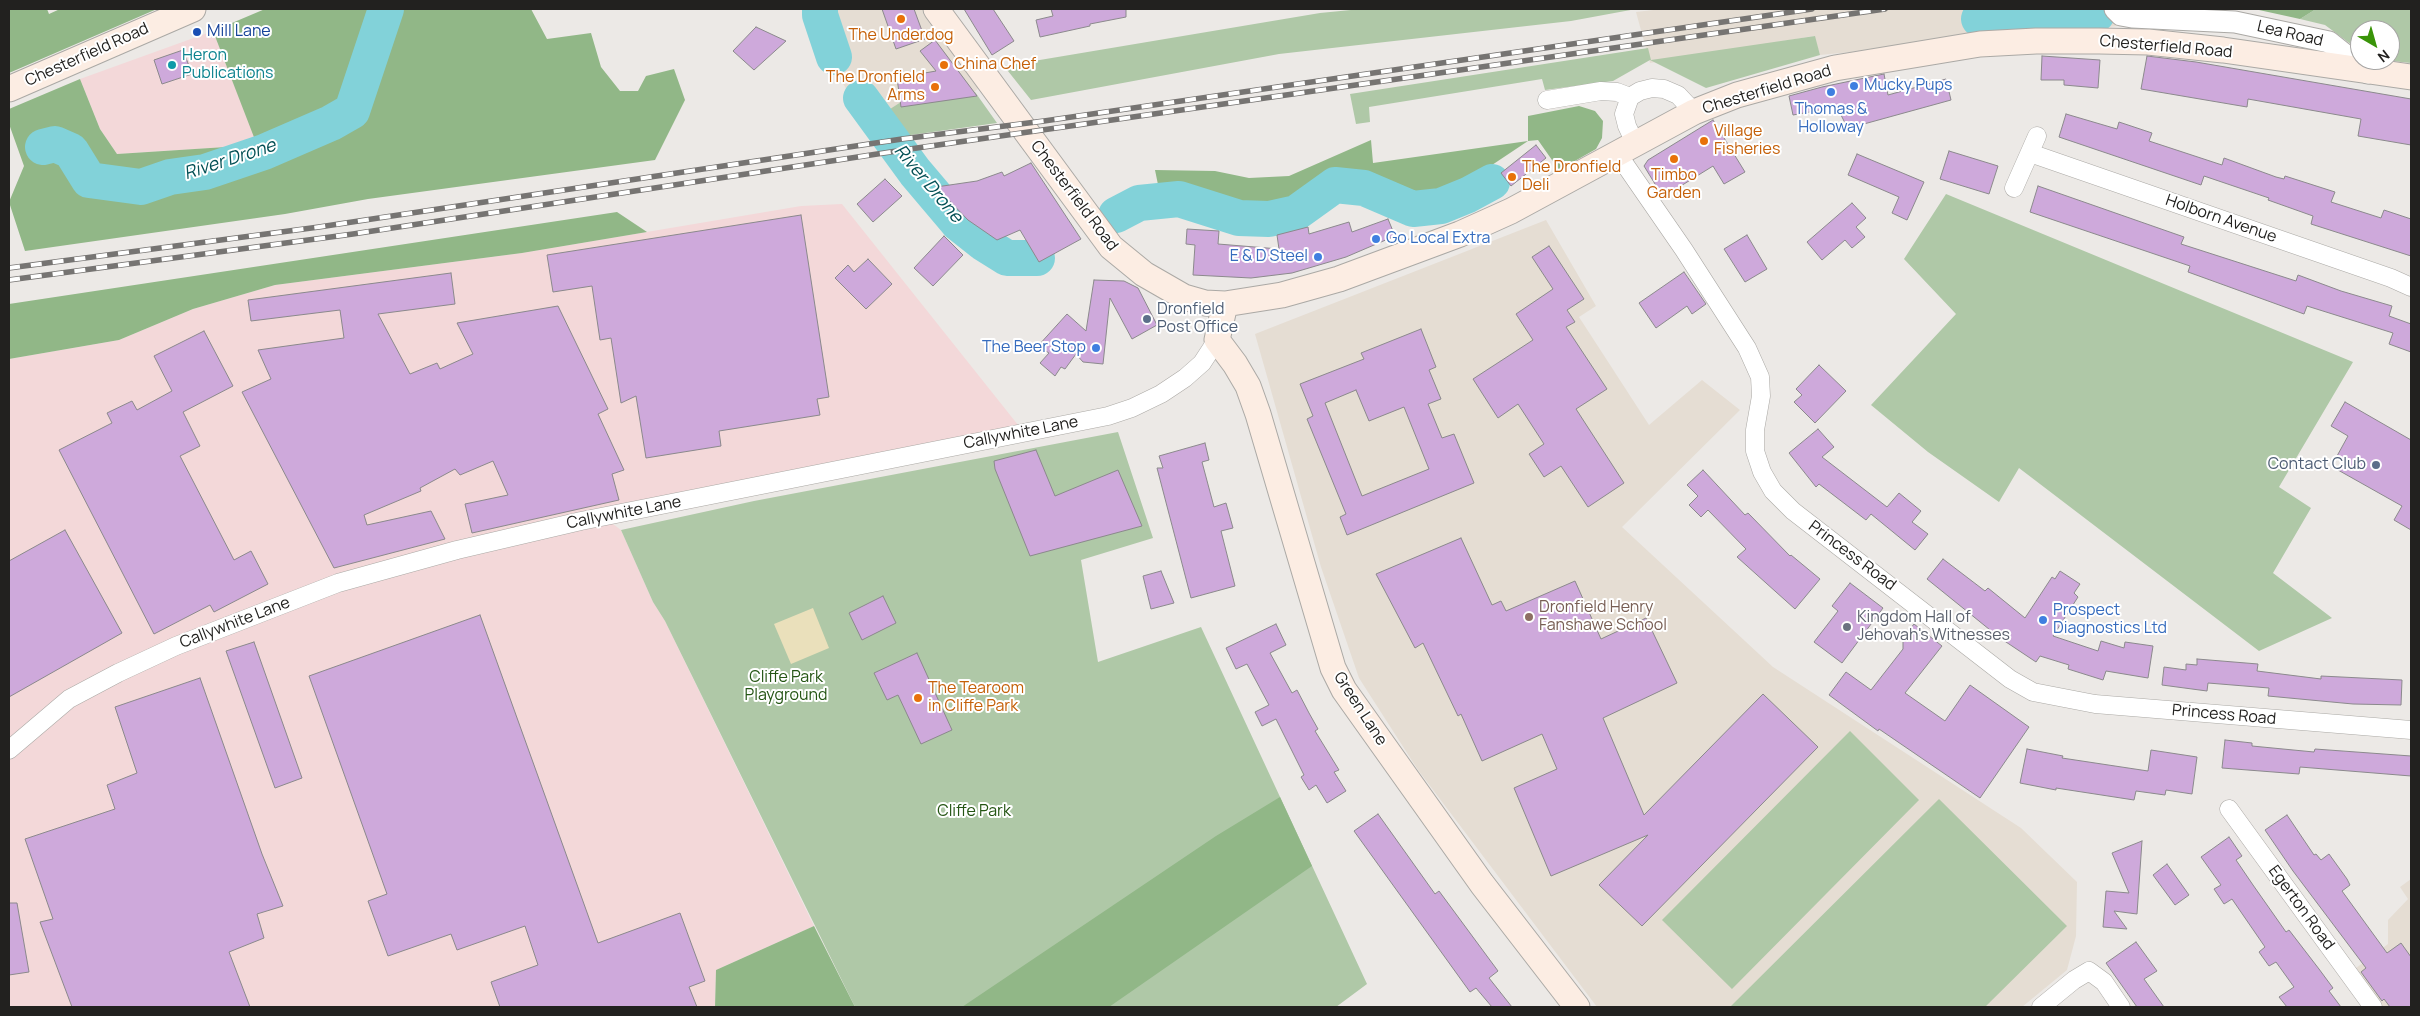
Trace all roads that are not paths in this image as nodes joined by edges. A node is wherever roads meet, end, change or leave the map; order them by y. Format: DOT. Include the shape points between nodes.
graph roads {
  1 [pos="193,9"];
  2 [pos="936,9"];
  3 [pos="2115,9"];
  4 [pos="2368,73"];
  5 [pos="2411,77"];
  6 [pos="9,89"];
  7 [pos="1630,97"];
  8 [pos="1546,100"];
  9 [pos="1694,112"];
  10 [pos="2037,136"];
  11 [pos="1626,148"];
  12 [pos="2030,153"];
  13 [pos="2014,188"];
  14 [pos="2411,287"];
  15 [pos="1225,304"];
  16 [pos="1217,340"];
  17 [pos="2411,730"];
  18 [pos="9,750"];
  19 [pos="2228,810"];
  20 [pos="1577,1007"];
  21 [pos="2041,1007"];
  22 [pos="2121,1007"];
  23 [pos="2373,1007"];
  1 -- 6 [label="main road, Chesterfield Road"];
  2 -- 15 [label="main road, Chesterfield Road" via="1111,247 1144,274 1184,297"];
  3 -- 4 [label="street, Lea Road" via="2121,15 2132,17 2235,22 2329,42"];
  4 -- 5 [label="main road, Chesterfield Road"];
  4 -- 9 [label="main road, Chesterfield Road" via="2157,43 2036,40 1964,46 1836,68 1737,95"];
  7 -- 8 [label="street" via="1601,91"];
  7 -- 9 [label="street" via="1652,88 1664,89 1678,96"];
  7 -- 11 [label="street, Princess Road" via="1624,114"];
  9 -- 11 [label="main road, Chesterfield Road"];
  10 -- 12 [label="street"];
  11 -- 15 [label="main road, Chesterfield Road" via="1511,210 1451,238 1339,279 1282,295"];
  11 -- 17 [label="street, Princess Road" via="1684,250 1747,348 1760,377 1755,451 1773,491 1793,511 2010,679 2033,692 2095,704"];
  12 -- 13 [label="street"];
  12 -- 14 [label="street, Holborn Avenue"];
  15 -- 16 [label="main road, Callywhite Lane"];
  16 -- 18 [label="street, Callywhite Lane" via="1202,363 1185,378 1161,394 1108,416 581,521 457,550 338,583 184,643 118,673 69,699"];
  16 -- 20 [label="main road, Green Lane" via="1248,386 1333,668 1344,690 1482,884"];
  19 -- 23 [label="street, Egerton Road"];
  21 -- 22 [label="street" via="2089,971 2104,982"];
}
